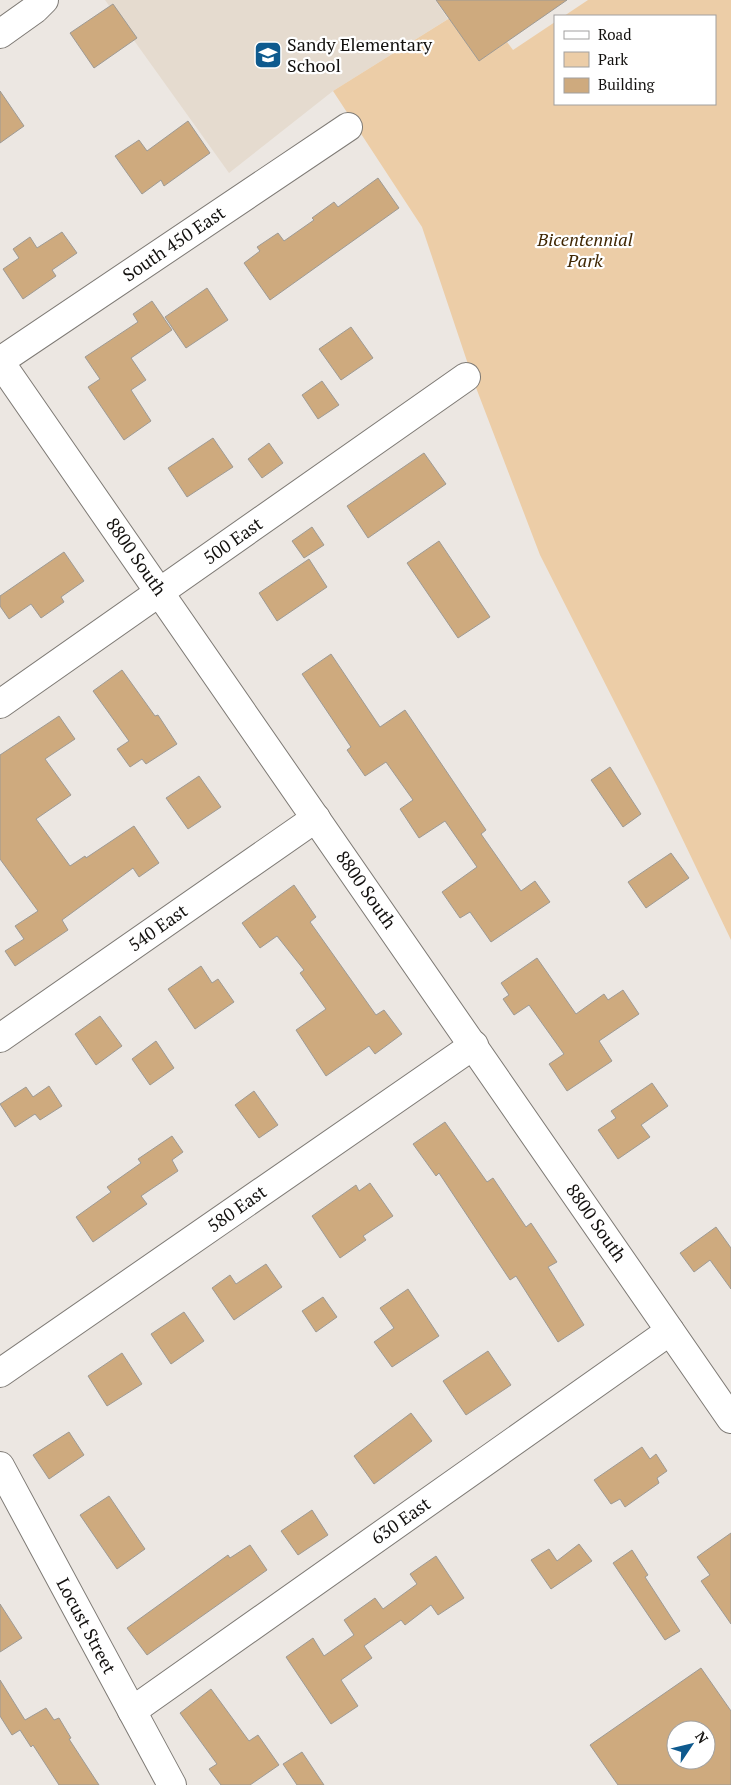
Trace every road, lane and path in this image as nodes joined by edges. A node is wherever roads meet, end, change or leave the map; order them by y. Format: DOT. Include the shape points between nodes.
graph roads {
  1 [pos="44,0"];
  2 [pos="0,34"];
  3 [pos="348,127"];
  4 [pos="0,362"];
  5 [pos="466,377"];
  6 [pos="160,592"];
  7 [pos="0,704"];
  8 [pos="316,818"];
  9 [pos="0,1038"];
  10 [pos="474,1045"];
  11 [pos="670,1330"];
  12 [pos="0,1372"];
  13 [pos="731,1419"];
  14 [pos="0,1466"];
  15 [pos="132,1711"];
  16 [pos="172,1785"];
  1 -- 2 [label="street"];
  3 -- 4 [label="street, South 450 East"];
  4 -- 6 [label="street, 8800 South"];
  5 -- 6 [label="street, 500 East"];
  6 -- 7 [label="street, 500 East"];
  6 -- 8 [label="street, 8800 South"];
  8 -- 9 [label="street, 540 East"];
  8 -- 10 [label="street, 8800 South"];
  10 -- 11 [label="street, 8800 South"];
  10 -- 12 [label="street, 580 East"];
  11 -- 13 [label="street, 8800 South"];
  11 -- 15 [label="street, 630 East"];
  14 -- 15 [label="street, Locust Street"];
  15 -- 16 [label="street, Locust Street"];
}
